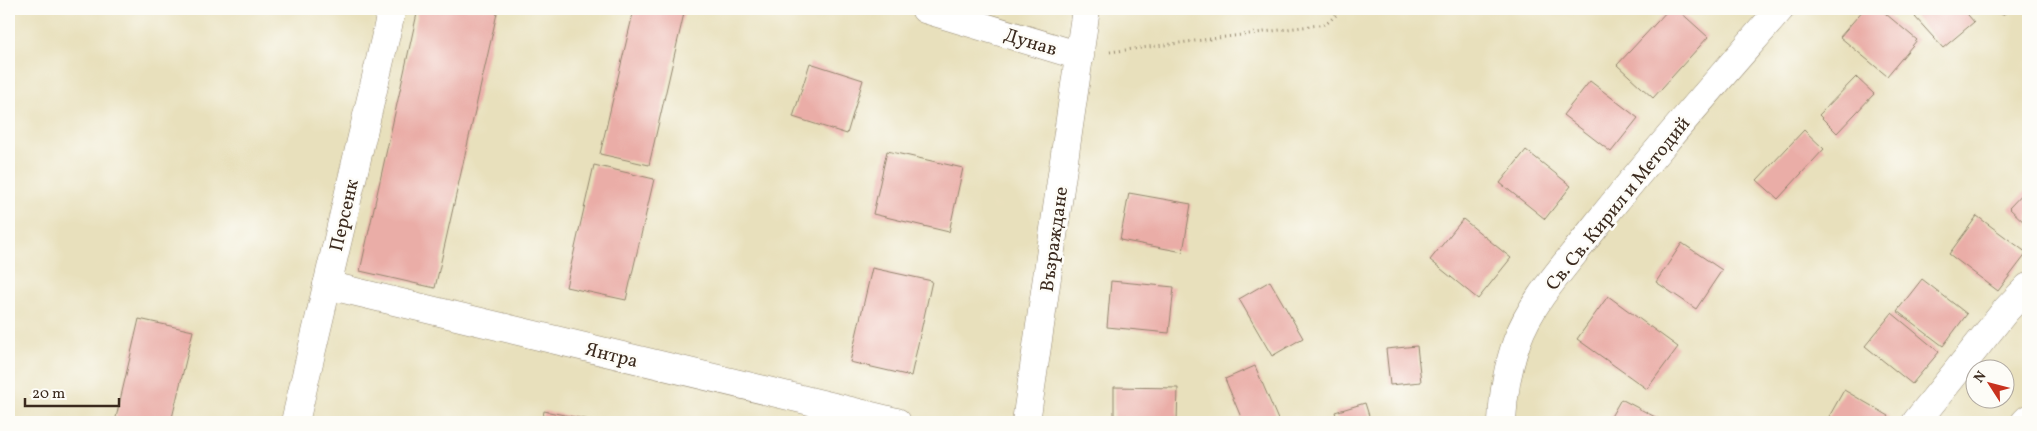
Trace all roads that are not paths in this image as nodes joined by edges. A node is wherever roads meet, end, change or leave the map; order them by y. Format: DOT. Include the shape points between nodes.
graph roads {
  1 [pos="392,9"];
  2 [pos="925,9"];
  3 [pos="1086,9"];
  4 [pos="1780,9"];
  5 [pos="1080,56"];
  6 [pos="326,285"];
  7 [pos="2028,287"];
  8 [pos="2028,419"];
  9 [pos="295,422"];
  10 [pos="897,422"];
  11 [pos="1026,422"];
  12 [pos="1502,422"];
  13 [pos="1916,422"];
  14 [pos="2025,422"];
  1 -- 6 [label="street, Персенк"];
  2 -- 5 [label="street, Дунав"];
  3 -- 5 [label="street, Възраждане"];
  4 -- 12 [label="street, Св. Св. Кирил и Методий" via="1621,194 1532,310 1517,340 1503,401"];
  5 -- 11 [label="street, Възраждане"];
  6 -- 9 [label="street, Персенк"];
  6 -- 10 [label="street, Янтра"];
  7 -- 13 [label="street"];
  8 -- 14 [label="street"];
}
